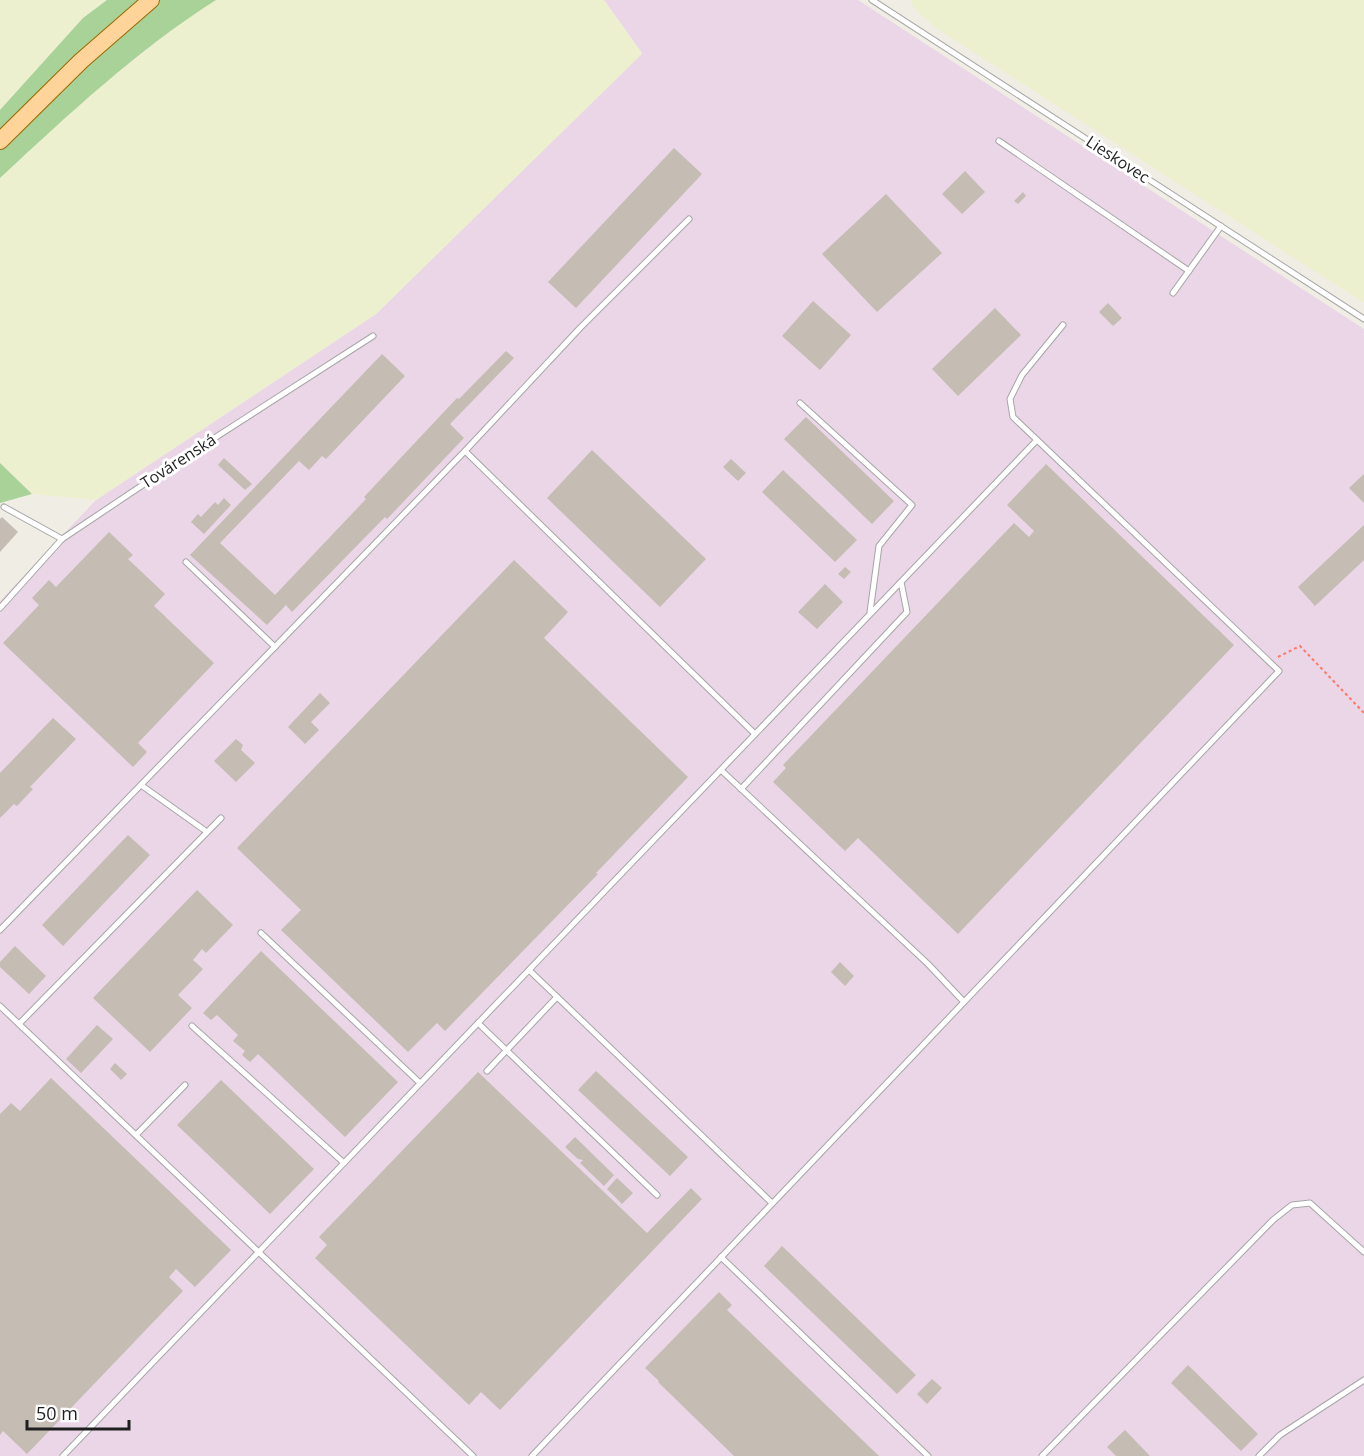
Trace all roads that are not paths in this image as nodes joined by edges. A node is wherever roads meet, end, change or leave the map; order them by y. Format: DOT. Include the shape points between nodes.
graph roads {
  1 [pos="151,0"];
  2 [pos="872,0"];
  3 [pos="0,141"];
  4 [pos="999,141"];
  5 [pos="689,219"];
  6 [pos="1221,226"];
  7 [pos="1189,271"];
  8 [pos="1173,293"];
  9 [pos="1364,319"];
  10 [pos="1063,325"];
  11 [pos="373,336"];
  12 [pos="800,403"];
  13 [pos="1037,440"];
  14 [pos="465,452"];
  15 [pos="4,507"];
  16 [pos="62,539"];
  17 [pos="186,562"];
  18 [pos="901,582"];
  19 [pos="0,608"];
  20 [pos="870,614"];
  21 [pos="275,647"];
  22 [pos="755,734"];
  23 [pos="721,770"];
  24 [pos="141,785"];
  25 [pos="741,789"];
  26 [pos="221,818"];
  27 [pos="207,832"];
  28 [pos="0,930"];
  29 [pos="261,933"];
  30 [pos="529,969"];
  31 [pos="557,997"];
  32 [pos="964,1002"];
  33 [pos="0,1006"];
  34 [pos="478,1023"];
  35 [pos="19,1024"];
  36 [pos="192,1026"];
  37 [pos="506,1051"];
  38 [pos="487,1071"];
  39 [pos="420,1083"];
  40 [pos="185,1085"];
  41 [pos="136,1135"];
  42 [pos="344,1163"];
  43 [pos="657,1195"];
  44 [pos="772,1203"];
  45 [pos="258,1252"];
  46 [pos="1364,1252"];
  47 [pos="721,1257"];
  48 [pos="1364,1380"];
  49 [pos="63,1456"];
  50 [pos="473,1456"];
  51 [pos="532,1456"];
  52 [pos="928,1456"];
  53 [pos="1042,1456"];
  54 [pos="1259,1456"];
  1 -- 3 [label="main road" via="81,60"];
  2 -- 6 [label="lane, Lieskovec"];
  4 -- 7 [label="lane"];
  5 -- 14 [label="lane" via="580,328"];
  6 -- 7 [label="lane"];
  6 -- 9 [label="lane, Lieskovec"];
  7 -- 8 [label="lane"];
  10 -- 13 [label="lane" via="1022,375 1010,399 1013,417"];
  11 -- 16 [label="lane, Továrenská"];
  12 -- 20 [label="lane" via="912,505 879,546"];
  13 -- 18 [label="lane"];
  13 -- 32 [label="lane" via="1279,671"];
  14 -- 21 [label="lane"];
  14 -- 22 [label="lane"];
  15 -- 16 [label="lane"];
  16 -- 19 [label="lane, Továrenská"];
  17 -- 21 [label="lane"];
  18 -- 20 [label="lane"];
  18 -- 25 [label="lane" via="907,612"];
  20 -- 22 [label="lane"];
  21 -- 24 [label="lane"];
  22 -- 23 [label="lane"];
  23 -- 25 [label="lane"];
  23 -- 30 [label="lane"];
  24 -- 27 [label="lane"];
  24 -- 28 [label="lane"];
  25 -- 32 [label="lane"];
  26 -- 27 [label="lane"];
  27 -- 35 [label="lane"];
  29 -- 39 [label="lane"];
  30 -- 31 [label="lane"];
  30 -- 34 [label="lane"];
  31 -- 37 [label="lane"];
  31 -- 44 [label="lane"];
  32 -- 44 [label="lane"];
  33 -- 35 [label="lane"];
  34 -- 37 [label="lane"];
  34 -- 39 [label="lane"];
  35 -- 41 [label="lane"];
  36 -- 42 [label="lane"];
  37 -- 38 [label="lane"];
  37 -- 43 [label="lane"];
  39 -- 42 [label="lane"];
  40 -- 41 [label="lane"];
  41 -- 45 [label="lane"];
  42 -- 45 [label="lane"];
  44 -- 47 [label="lane"];
  45 -- 49 [label="lane"];
  45 -- 50 [label="lane"];
  46 -- 53 [label="lane" via="1310,1203 1292,1204"];
  47 -- 51 [label="lane"];
  47 -- 52 [label="lane"];
  48 -- 54 [label="lane" via="1280,1435"];
}
